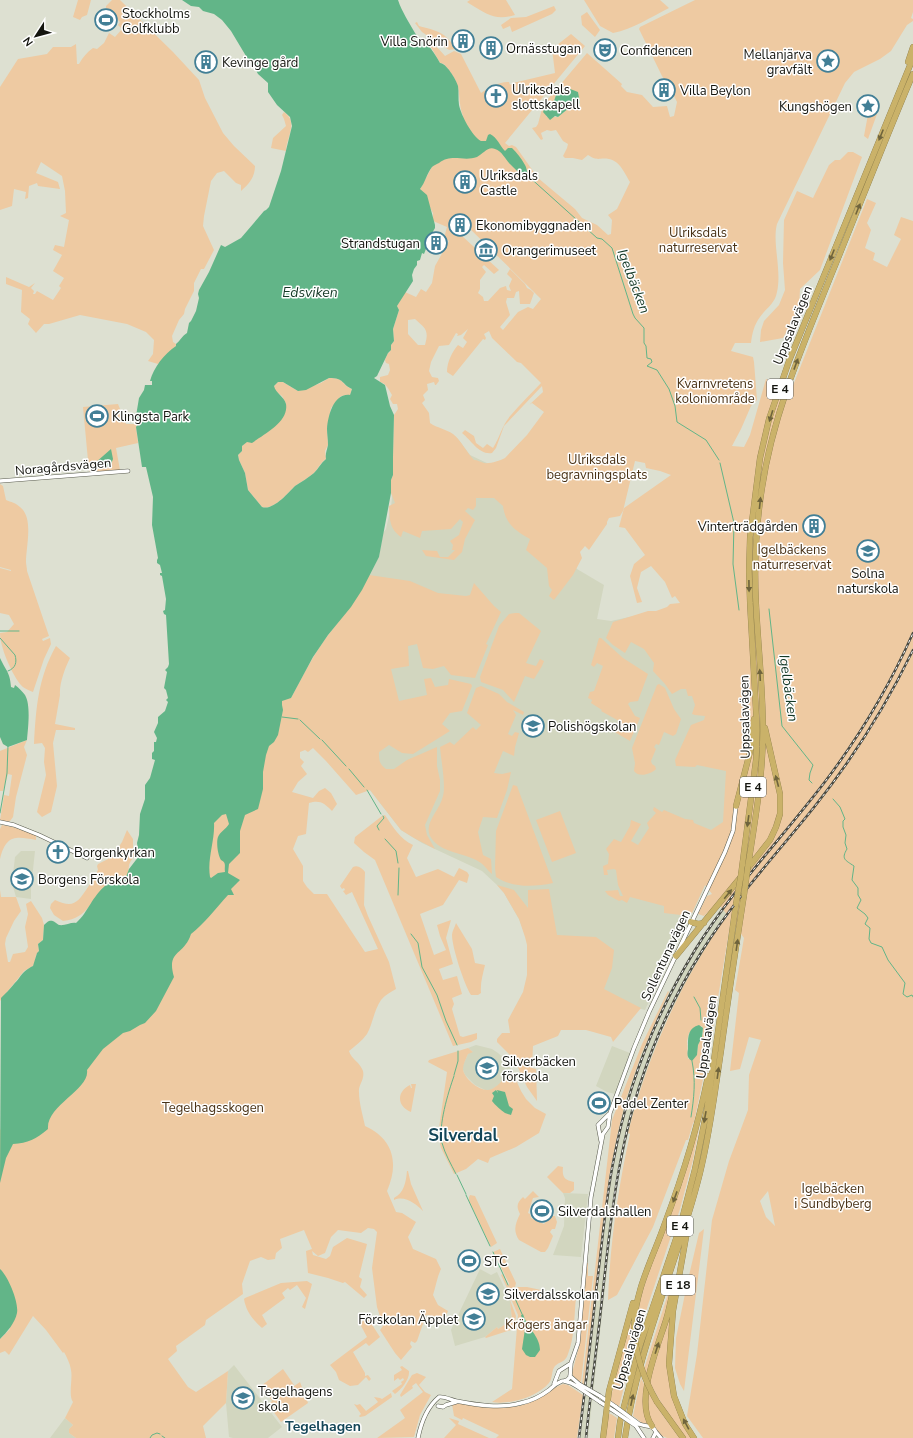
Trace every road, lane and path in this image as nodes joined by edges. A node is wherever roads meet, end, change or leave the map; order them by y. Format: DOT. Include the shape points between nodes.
graph roads {
  1 [pos="913,47"];
  2 [pos="913,58"];
  3 [pos="913,74"];
  4 [pos="896,99"];
  5 [pos="128,471"];
  6 [pos="0,481"];
  7 [pos="756,698"];
  8 [pos="763,714"];
  9 [pos="736,806"];
  10 [pos="0,822"];
  11 [pos="87,858"];
  12 [pos="691,922"];
  13 [pos="704,923"];
  14 [pos="676,956"];
  15 [pos="721,1009"];
  16 [pos="610,1113"];
  17 [pos="602,1121"];
  18 [pos="608,1125"];
  19 [pos="599,1128"];
  20 [pos="605,1130"];
  21 [pos="601,1144"];
  22 [pos="691,1208"];
  23 [pos="647,1268"];
  24 [pos="571,1363"];
  25 [pos="565,1369"];
  26 [pos="570,1374"];
  27 [pos="558,1376"];
  28 [pos="563,1381"];
  29 [pos="578,1385"];
  30 [pos="552,1387"];
  31 [pos="609,1392"];
  32 [pos="446,1398"];
  33 [pos="600,1399"];
  34 [pos="436,1401"];
  35 [pos="459,1402"];
  36 [pos="607,1403"];
  37 [pos="446,1405"];
  38 [pos="438,1406"];
  39 [pos="428,1412"];
  40 [pos="638,1425"];
  41 [pos="652,1426"];
  42 [pos="656,1432"];
  43 [pos="418,1438"];
  44 [pos="603,1438"];
  45 [pos="618,1438"];
  46 [pos="625,1438"];
  47 [pos="644,1438"];
  48 [pos="653,1438"];
  49 [pos="661,1438"];
  50 [pos="683,1438"];
  51 [pos="694,1438"];
  1 -- 4 [label="highway, E 4"];
  2 -- 4 [label="highway, Uppsalavägen / E 4"];
  8 -- 3 [label="highway, Uppsalavägen / E 4, one-way" via="756,568 761,490 767,458 776,421 796,363"];
  4 -- 7 [label="highway, Uppsalavägen / E 4, one-way" via="789,361 760,458 750,537 749,570"];
  5 -- 6 [label="street, Noragårdsvägen"];
  7 -- 9 [label="highway" via="750,752"];
  7 -- 15 [label="highway, Uppsalavägen / E 4, one-way, bridge" via="756,760"];
  13 -- 8 [label="highway, one-way" via="767,845 778,821 780,794"];
  22 -- 8 [label="highway, Uppsalavägen / E 4, one-way, bridge" via="701,1171 712,1110 744,894 763,760"];
  9 -- 12 [label="street, Sollentunavägen" via="733,831 725,852"];
  10 -- 11 [label="street" via="39,835"];
  12 -- 13 [label="highway"];
  12 -- 14 [label="street, Sollentunavägen"];
  13 -- 14 [label="highway"];
  14 -- 16 [label="street, Sollentunavägen" via="640,1032"];
  15 -- 23 [label="highway, E 18, one-way" via="706,1086 687,1160"];
  15 -- 45 [label="highway, Uppsalavägen / E 4, one-way" via="696,1169 680,1227 639,1348"];
  16 -- 17 [label="street, Sollentunavägen"];
  16 -- 18 [label="street, Sollentunavägen"];
  17 -- 18 [label="street" via="606,1121"];
  17 -- 19 [label="street"];
  18 -- 20 [label="street"];
  19 -- 20 [label="street"];
  19 -- 21 [label="street"];
  20 -- 21 [label="street"];
  21 -- 24 [label="street" via="591,1196 578,1343"];
  41 -- 22 [label="highway, one-way" via="646,1410 647,1385 667,1318"];
  46 -- 22 [label="highway, Uppsalavägen / E 4, one-way" via="645,1348"];
  51 -- 22 [label="highway, E 18, one-way" via="679,1410 670,1375 673,1311"];
  23 -- 31 [label="highway" via="636,1293"];
  23 -- 50 [label="highway, E 18, bridge" via="638,1294 634,1327 638,1360 657,1402"];
  24 -- 25 [label="street"];
  24 -- 26 [label="street"];
  25 -- 26 [label="street"];
  25 -- 27 [label="street" via="559,1371"];
  26 -- 28 [label="street" via="569,1379"];
  26 -- 29 [label="street"];
  27 -- 28 [label="street"];
  27 -- 30 [label="street"];
  28 -- 29 [label="street"];
  28 -- 30 [label="street"];
  29 -- 33 [label="street, bridge"];
  30 -- 35 [label="street" via="532,1400 510,1406"];
  31 -- 33 [label="highway"];
  31 -- 36 [label="highway"];
  32 -- 34 [label="street" via="442,1396"];
  32 -- 35 [label="street"];
  32 -- 37 [label="street"];
  33 -- 36 [label="street"];
  34 -- 38 [label="street"];
  34 -- 39 [label="street"];
  35 -- 37 [label="street"];
  36 -- 40 [label="street, bridge"];
  36 -- 40 [label="street, bridge" via="614,1411"];
  36 -- 44 [label="highway"];
  37 -- 38 [label="street"];
  38 -- 39 [label="street"];
  39 -- 43 [label="street"];
  40 -- 41 [label="street"];
  40 -- 47 [label="street"];
  41 -- 42 [label="street"];
  42 -- 48 [label="street"];
  42 -- 49 [label="street"];
}
